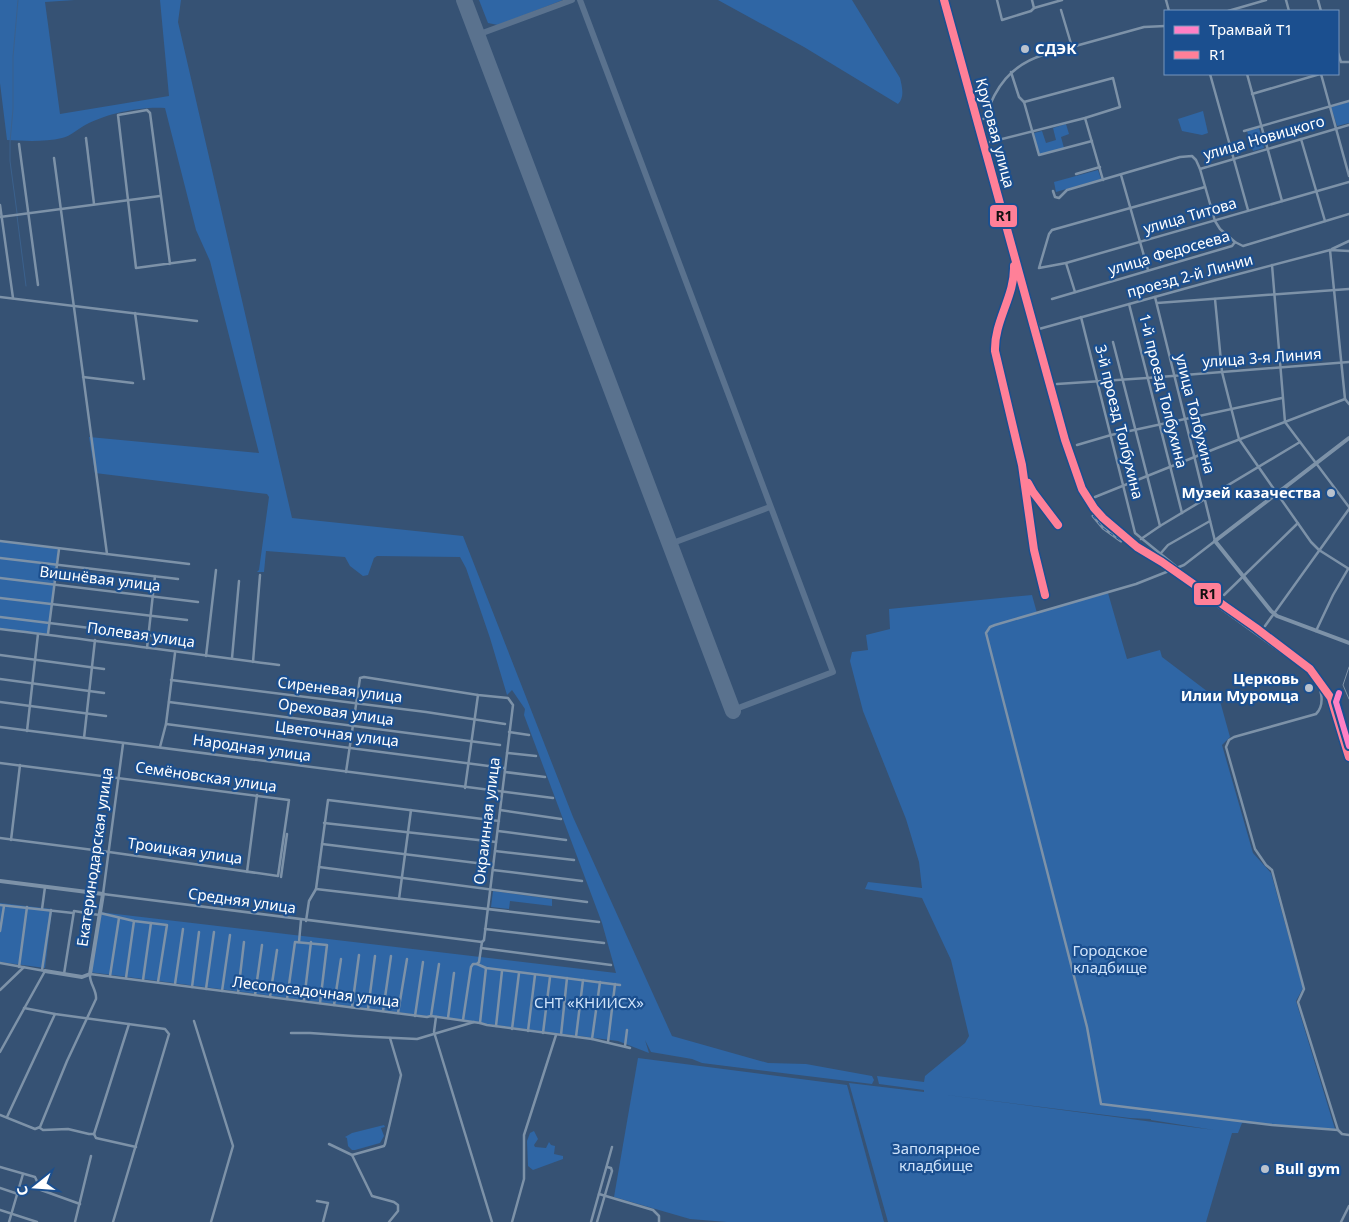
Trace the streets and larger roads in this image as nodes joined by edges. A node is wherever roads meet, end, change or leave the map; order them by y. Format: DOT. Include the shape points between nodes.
graph roads {
  1 [pos="947,0"];
  2 [pos="997,0"];
  3 [pos="1032,0"];
  4 [pos="1062,0"];
  5 [pos="1266,0"];
  6 [pos="1034,8"];
  7 [pos="1061,10"];
  8 [pos="1232,10"];
  9 [pos="1164,26"];
  10 [pos="1072,47"];
  11 [pos="1339,56"];
  12 [pos="1349,62"];
  13 [pos="1011,72"];
  14 [pos="1210,75"];
  15 [pos="1247,75"];
  16 [pos="1317,75"];
  17 [pos="1320,75"];
  18 [pos="1252,94"];
  19 [pos="1349,101"];
  20 [pos="1024,102"];
  21 [pos="1329,107"];
  22 [pos="1085,118"];
  23 [pos="980,121"];
  24 [pos="1349,125"];
  25 [pos="1261,126"];
  26 [pos="1336,129"];
  27 [pos="1244,131"];
  28 [pos="1032,132"];
  29 [pos="86,138"];
  30 [pos="1302,139"];
  31 [pos="1092,141"];
  32 [pos="990,142"];
  33 [pos="19,144"];
  34 [pos="1267,149"];
  35 [pos="54,158"];
  36 [pos="1233,159"];
  37 [pos="1100,167"];
  38 [pos="1200,169"];
  39 [pos="1076,174"];
  40 [pos="1121,175"];
  41 [pos="1349,176"];
  42 [pos="1103,180"];
  43 [pos="1349,182"];
  44 [pos="1205,186"];
  45 [pos="1053,191"];
  46 [pos="1317,192"];
  47 [pos="160,196"];
  48 [pos="127,200"];
  49 [pos="1282,201"];
  50 [pos="94,204"];
  51 [pos="0,205"];
  52 [pos="60,208"];
  53 [pos="1131,208"];
  54 [pos="1248,210"];
  55 [pos="28,213"];
  56 [pos="1349,214"];
  57 [pos="1,217"];
  58 [pos="1214,221"];
  59 [pos="1325,221"];
  60 [pos="1349,241"];
  61 [pos="1140,242"];
  62 [pos="1235,242"];
  63 [pos="1330,250"];
  64 [pos="1349,251"];
  65 [pos="195,260"];
  66 [pos="1066,263"];
  67 [pos="170,264"];
  68 [pos="1272,265"];
  69 [pos="1148,270"];
  70 [pos="38,285"];
  71 [pos="1349,289"];
  72 [pos="1334,290"];
  73 [pos="1074,292"];
  74 [pos="1274,294"];
  75 [pos="0,297"];
  76 [pos="1155,297"];
  77 [pos="14,298"];
  78 [pos="1052,298"];
  79 [pos="1215,299"];
  80 [pos="1157,303"];
  81 [pos="1129,304"];
  82 [pos="74,306"];
  83 [pos="134,313"];
  84 [pos="1081,317"];
  85 [pos="197,321"];
  86 [pos="1039,329"];
  87 [pos="1113,342"];
  88 [pos="1349,362"];
  89 [pos="1341,363"];
  90 [pos="1280,368"];
  91 [pos="1222,372"];
  92 [pos="1174,376"];
  93 [pos="84,377"];
  94 [pos="1147,378"];
  95 [pos="144,379"];
  96 [pos="1122,380"];
  97 [pos="1097,382"];
  98 [pos="134,383"];
  99 [pos="1058,384"];
  100 [pos="1282,398"];
  101 [pos="1345,399"];
  102 [pos="1349,404"];
  103 [pos="1231,408"];
  104 [pos="1185,419"];
  105 [pos="1285,422"];
  106 [pos="1160,424"];
  107 [pos="1136,430"];
  108 [pos="1110,435"];
  109 [pos="1349,438"];
  110 [pos="1239,440"];
  111 [pos="1300,442"];
  112 [pos="1076,445"];
  113 [pos="1194,457"];
  114 [pos="1317,462"];
  115 [pos="1170,467"];
  116 [pos="1258,468"];
  117 [pos="1147,477"];
  118 [pos="1123,485"];
  119 [pos="1276,494"];
  120 [pos="1094,498"];
  121 [pos="1204,500"];
  122 [pos="1349,508"];
  123 [pos="1182,514"];
  124 [pos="1210,521"];
  125 [pos="1298,523"];
  126 [pos="1160,526"];
  127 [pos="1142,539"];
  128 [pos="0,541"];
  129 [pos="1215,541"];
  130 [pos="59,548"];
  131 [pos="1319,550"];
  132 [pos="1161,553"];
  133 [pos="107,554"];
  134 [pos="0,558"];
  135 [pos="189,564"];
  136 [pos="56,565"];
  137 [pos="1178,568"];
  138 [pos="1349,569"];
  139 [pos="216,570"];
  140 [pos="1169,571"];
  141 [pos="260,575"];
  142 [pos="154,576"];
  143 [pos="1243,577"];
  144 [pos="0,578"];
  145 [pos="178,579"];
  146 [pos="239,581"];
  147 [pos="54,585"];
  148 [pos="1224,595"];
  149 [pos="152,596"];
  150 [pos="0,598"];
  151 [pos="198,602"];
  152 [pos="51,604"];
  153 [pos="1274,614"];
  154 [pos="150,615"];
  155 [pos="0,617"];
  156 [pos="187,620"];
  157 [pos="49,624"];
  158 [pos="1265,626"];
  159 [pos="0,629"];
  160 [pos="1316,631"];
  161 [pos="38,634"];
  162 [pos="48,634"];
  163 [pos="148,635"];
  164 [pos="180,639"];
  165 [pos="95,640"];
  166 [pos="1349,643"];
  167 [pos="147,648"];
  168 [pos="175,652"];
  169 [pos="0,656"];
  170 [pos="206,656"];
  171 [pos="232,658"];
  172 [pos="35,660"];
  173 [pos="253,662"];
  174 [pos="279,665"];
  175 [pos="91,667"];
  176 [pos="104,669"];
  177 [pos="0,679"];
  178 [pos="171,680"];
  179 [pos="33,683"];
  180 [pos="89,690"];
  181 [pos="104,692"];
  182 [pos="478,696"];
  183 [pos="0,702"];
  184 [pos="169,702"];
  185 [pos="356,704"];
  186 [pos="30,706"];
  187 [pos="86,713"];
  188 [pos="106,716"];
  189 [pos="475,720"];
  190 [pos="166,724"];
  191 [pos="505,724"];
  192 [pos="352,726"];
  193 [pos="0,727"];
  194 [pos="27,731"];
  195 [pos="510,732"];
  196 [pos="529,735"];
  197 [pos="84,738"];
  198 [pos="472,742"];
  199 [pos="123,743"];
  200 [pos="500,746"];
  201 [pos="160,747"];
  202 [pos="349,747"];
  203 [pos="507,753"];
  204 [pos="536,756"];
  205 [pos="0,763"];
  206 [pos="469,764"];
  207 [pos="20,765"];
  208 [pos="505,770"];
  209 [pos="346,772"];
  210 [pos="118,777"];
  211 [pos="545,777"];
  212 [pos="465,788"];
  213 [pos="502,792"];
  214 [pos="257,795"];
  215 [pos="553,798"];
  216 [pos="411,810"];
  217 [pos="500,810"];
  218 [pos="561,819"];
  219 [pos="499,821"];
  220 [pos="324,822"];
  221 [pos="498,831"];
  222 [pos="408,832"];
  223 [pos="287,834"];
  224 [pos="0,838"];
  225 [pos="11,840"];
  226 [pos="566,840"];
  227 [pos="496,842"];
  228 [pos="322,844"];
  229 [pos="495,851"];
  230 [pos="109,852"];
  231 [pos="406,854"];
  232 [pos="574,860"];
  233 [pos="493,865"];
  234 [pos="319,867"];
  235 [pos="493,870"];
  236 [pos="247,872"];
  237 [pos="280,876"];
  238 [pos="402,877"];
  239 [pos="0,881"];
  240 [pos="582,881"];
  241 [pos="45,887"];
  242 [pos="490,888"];
  243 [pos="316,889"];
  244 [pos="103,894"];
  245 [pos="399,899"];
  246 [pos="587,902"];
  247 [pos="2,905"];
  248 [pos="27,908"];
  249 [pos="42,909"];
  250 [pos="51,910"];
  251 [pos="488,910"];
  252 [pos="74,912"];
  253 [pos="100,914"];
  254 [pos="119,918"];
  255 [pos="301,920"];
  256 [pos="306,920"];
  257 [pos="134,921"];
  258 [pos="599,922"];
  259 [pos="151,923"];
  260 [pos="485,929"];
  261 [pos="183,930"];
  262 [pos="0,931"];
  263 [pos="199,932"];
  264 [pos="214,932"];
  265 [pos="230,935"];
  266 [pos="244,942"];
  267 [pos="299,942"];
  268 [pos="311,942"];
  269 [pos="482,942"];
  270 [pos="604,943"];
  271 [pos="262,946"];
  272 [pos="481,948"];
  273 [pos="277,950"];
  274 [pos="359,955"];
  275 [pos="375,956"];
  276 [pos="391,956"];
  277 [pos="341,959"];
  278 [pos="407,959"];
  279 [pos="423,962"];
  280 [pos="0,963"];
  281 [pos="439,964"];
  282 [pos="477,964"];
  283 [pos="611,965"];
  284 [pos="19,967"];
  285 [pos="24,968"];
  286 [pos="486,968"];
  287 [pos="44,970"];
  288 [pos="502,970"];
  289 [pos="454,972"];
  290 [pos="520,972"];
  291 [pos="64,974"];
  292 [pos="90,974"];
  293 [pos="535,974"];
  294 [pos="110,976"];
  295 [pos="551,976"];
  296 [pos="126,978"];
  297 [pos="567,978"];
  298 [pos="143,980"];
  299 [pos="583,980"];
  300 [pos="158,982"];
  301 [pos="600,982"];
  302 [pos="175,984"];
  303 [pos="615,984"];
  304 [pos="620,985"];
  305 [pos="192,987"];
  306 [pos="206,989"];
  307 [pos="0,990"];
  308 [pos="222,991"];
  309 [pos="238,993"];
  310 [pos="255,995"];
  311 [pos="270,996"];
  312 [pos="287,999"];
  313 [pos="304,1001"];
  314 [pos="320,1003"];
  315 [pos="334,1005"];
  316 [pos="24,1008"];
  317 [pos="352,1008"];
  318 [pos="368,1009"];
  319 [pos="383,1011"];
  320 [pos="55,1014"];
  321 [pos="398,1014"];
  322 [pos="415,1016"];
  323 [pos="431,1016"];
  324 [pos="436,1017"];
  325 [pos="88,1018"];
  326 [pos="448,1018"];
  327 [pos="194,1020"];
  328 [pos="463,1020"];
  329 [pos="475,1022"];
  330 [pos="480,1022"];
  331 [pos="128,1024"];
  332 [pos="496,1026"];
  333 [pos="512,1028"];
  334 [pos="628,1030"];
  335 [pos="528,1031"];
  336 [pos="291,1033"];
  337 [pos="543,1033"];
  338 [pos="556,1034"];
  339 [pos="435,1035"];
  340 [pos="561,1035"];
  341 [pos="576,1037"];
  342 [pos="390,1038"];
  343 [pos="592,1039"];
  344 [pos="608,1042"];
  345 [pos="625,1046"];
  346 [pos="630,1048"];
  347 [pos="0,1052"];
  348 [pos="0,1115"];
  349 [pos="7,1118"];
  350 [pos="38,1128"];
  351 [pos="1338,1130"];
  352 [pos="94,1134"];
  353 [pos="1349,1135"];
  354 [pos="330,1144"];
  355 [pos="136,1147"];
  356 [pos="612,1147"];
  357 [pos="352,1155"];
  358 [pos="91,1156"];
  359 [pos="0,1167"];
  360 [pos="607,1167"];
  361 [pos="24,1174"];
  362 [pos="0,1188"];
  363 [pos="18,1194"];
  364 [pos="599,1194"];
  365 [pos="605,1196"];
  366 [pos="317,1201"];
  367 [pos="80,1204"];
  368 [pos="1349,1206"];
  369 [pos="595,1208"];
  370 [pos="0,1210"];
  371 [pos="601,1210"];
  372 [pos="11,1214"];
  373 [pos="9,1222"];
  374 [pos="37,1222"];
  375 [pos="75,1222"];
  376 [pos="114,1222"];
  377 [pos="211,1222"];
  378 [pos="323,1222"];
  379 [pos="389,1222"];
  380 [pos="492,1222"];
  381 [pos="512,1222"];
  382 [pos="591,1222"];
  383 [pos="598,1222"];
  384 [pos="659,1222"];
  385 [pos="1341,1222"];
  1 -- 23 [label="street, Круговая улица"];
  2 -- 6 [label="street" via="1002,20"];
  3 -- 6 [label="street"];
  4 -- 6 [label="street"];
  5 -- 8 [label="street"];
  7 -- 10 [label="street"];
  9 -- 10 [label="street" via="1144,27"];
  10 -- 13 [label="street" via="1038,56"];
  11 -- 12 [label="street" via="1341,62"];
  13 -- 20 [label="street" via="1019,97"];
  13 -- 23 [label="street" via="991,100 984,120"];
  14 -- 36 [label="street"];
  15 -- 18 [label="street"];
  16 -- 18 [label="street"];
  17 -- 21 [label="street"];
  18 -- 25 [label="street"];
  19 -- 21 [label="street, улица Новицкого"];
  20 -- 22 [label="street" via="1113,78 1120,107"];
  20 -- 28 [label="street"];
  21 -- 25 [label="street, улица Новицкого"];
  21 -- 26 [label="street"];
  22 -- 28 [label="street"];
  22 -- 31 [label="street"];
  23 -- 86 [label="street, Круговая улица"];
  24 -- 26 [label="street, улица Новицкого"];
  25 -- 27 [label="street, улица Новицкого"];
  25 -- 34 [label="street"];
  26 -- 30 [label="street, улица Новицкого"];
  26 -- 41 [label="street"];
  28 -- 31 [label="street" via="1039,156"];
  28 -- 32 [label="street"];
  29 -- 50 [label="street"];
  30 -- 34 [label="street, улица Новицкого"];
  30 -- 46 [label="street"];
  31 -- 37 [label="street"];
  33 -- 55 [label="street"];
  34 -- 36 [label="street, улица Новицкого"];
  34 -- 49 [label="street"];
  35 -- 52 [label="street"];
  36 -- 38 [label="street, улица Новицкого"];
  36 -- 54 [label="street"];
  37 -- 39 [label="street"];
  37 -- 42 [label="street"];
  38 -- 40 [label="street, улица Новицкого" via="1190,156"];
  38 -- 44 [label="street"];
  40 -- 42 [label="street, улица Новицкого"];
  40 -- 53 [label="street"];
  42 -- 45 [label="street, улица Новицкого" via="1067,190 1059,198"];
  43 -- 46 [label="street, улица Титова"];
  44 -- 53 [label="street"];
  44 -- 58 [label="street"];
  46 -- 49 [label="street, улица Титова"];
  46 -- 59 [label="street"];
  47 -- 48 [label="street"];
  47 -- 48 [label="street" via="150,113 147,110 117,116"];
  47 -- 67 [label="street"];
  48 -- 50 [label="street"];
  48 -- 67 [label="street" via="136,268"];
  49 -- 54 [label="street, улица Титова"];
  50 -- 52 [label="street"];
  51 -- 57 [label="street"];
  52 -- 55 [label="street"];
  52 -- 82 [label="street"];
  53 -- 61 [label="street"];
  53 -- 66 [label="street, улица Титова" via="1052,230 1039,266 1042,269"];
  54 -- 58 [label="street, улица Титова"];
  55 -- 57 [label="street"];
  55 -- 70 [label="street"];
  56 -- 59 [label="street, улица Федосеева"];
  57 -- 77 [label="street"];
  58 -- 61 [label="street, улица Титова"];
  58 -- 62 [label="street"];
  59 -- 62 [label="street, улица Федосеева" via="1243,246"];
  60 -- 63 [label="street"];
  61 -- 66 [label="street, улица Титова"];
  61 -- 69 [label="street"];
  62 -- 69 [label="street, улица Федосеева" via="1232,246"];
  63 -- 64 [label="street, проезд 2-й Линии"];
  63 -- 68 [label="street, проезд 2-й Линии"];
  63 -- 72 [label="street"];
  65 -- 67 [label="street"];
  66 -- 73 [label="street"];
  68 -- 74 [label="street"];
  68 -- 76 [label="street, проезд 2-й Линии"];
  69 -- 73 [label="street, улица Федосеева"];
  71 -- 72 [label="street"];
  72 -- 74 [label="street"];
  72 -- 89 [label="street"];
  73 -- 78 [label="street, улица Федосеева"];
  74 -- 79 [label="street"];
  74 -- 90 [label="street"];
  75 -- 77 [label="street"];
  76 -- 80 [label="street, улица Толбухина"];
  76 -- 81 [label="street, проезд 2-й Линии"];
  77 -- 82 [label="street"];
  79 -- 80 [label="street"];
  79 -- 91 [label="street"];
  80 -- 92 [label="street, улица Толбухина"];
  81 -- 84 [label="street, проезд 2-й Линии"];
  81 -- 94 [label="street, 1-й проезд Толбухина"];
  82 -- 83 [label="street"];
  82 -- 93 [label="street"];
  83 -- 85 [label="street"];
  83 -- 95 [label="street"];
  84 -- 86 [label="street, проезд 2-й Линии"];
  84 -- 97 [label="street, 3-й проезд Толбухина"];
  87 -- 96 [label="street"];
  88 -- 89 [label="street, улица 3-я Линия"];
  89 -- 90 [label="street, улица 3-я Линия"];
  89 -- 101 [label="street"];
  90 -- 91 [label="street, улица 3-я Линия"];
  90 -- 100 [label="street"];
  91 -- 92 [label="street, улица 3-я Линия"];
  91 -- 103 [label="street"];
  92 -- 94 [label="street, улица 3-я Линия"];
  92 -- 104 [label="street, улица Толбухина"];
  93 -- 98 [label="street"];
  93 -- 133 [label="street"];
  94 -- 96 [label="street, улица 3-я Линия"];
  94 -- 106 [label="street, 1-й проезд Толбухина"];
  96 -- 97 [label="street, улица 3-я Линия"];
  96 -- 107 [label="street"];
  97 -- 99 [label="street, улица 3-я Линия"];
  97 -- 108 [label="street, 3-й проезд Толбухина"];
  100 -- 103 [label="street"];
  100 -- 105 [label="street"];
  101 -- 102 [label="street"];
  101 -- 105 [label="street"];
  103 -- 104 [label="street"];
  103 -- 110 [label="street"];
  104 -- 106 [label="street"];
  104 -- 113 [label="street, улица Толбухина"];
  105 -- 110 [label="street"];
  105 -- 111 [label="street"];
  106 -- 107 [label="street"];
  106 -- 115 [label="street, 1-й проезд Толбухина"];
  107 -- 108 [label="street"];
  107 -- 117 [label="street"];
  108 -- 112 [label="street"];
  108 -- 118 [label="street, 3-й проезд Толбухина"];
  109 -- 114 [label="street"];
  110 -- 113 [label="street"];
  110 -- 116 [label="street"];
  111 -- 114 [label="street"];
  111 -- 116 [label="street"];
  113 -- 115 [label="street"];
  113 -- 121 [label="street, улица Толбухина"];
  114 -- 119 [label="street"];
  114 -- 122 [label="street"];
  115 -- 117 [label="street"];
  115 -- 123 [label="street, 1-й проезд Толбухина"];
  116 -- 119 [label="street"];
  116 -- 121 [label="street"];
  117 -- 118 [label="street"];
  117 -- 126 [label="street"];
  118 -- 120 [label="street"];
  118 -- 127 [label="street, 3-й проезд Толбухина" via="1135,533"];
  119 -- 125 [label="street"];
  119 -- 129 [label="street"];
  121 -- 123 [label="street"];
  121 -- 124 [label="street, улица Толбухина"];
  122 -- 131 [label="street"];
  123 -- 126 [label="street"];
  124 -- 129 [label="street, улица Толбухина"];
  124 -- 132 [label="street" via="1168,545"];
  125 -- 131 [label="street"];
  125 -- 143 [label="street"];
  126 -- 127 [label="street"];
  127 -- 132 [label="street"];
  128 -- 130 [label="street"];
  129 -- 137 [label="street"];
  129 -- 143 [label="street, улица Толбухина"];
  130 -- 133 [label="street"];
  130 -- 136 [label="street"];
  131 -- 138 [label="street"];
  131 -- 153 [label="street"];
  132 -- 137 [label="street"];
  133 -- 135 [label="street"];
  134 -- 136 [label="street"];
  136 -- 142 [label="street"];
  136 -- 147 [label="street"];
  137 -- 140 [label="street"];
  138 -- 160 [label="street" via="1329,601"];
  139 -- 170 [label="street"];
  140 -- 351 [label="street" via="1313,676 1318,683 1322,697 1316,714 1234,737 1226,748 1255,849 1272,870 1304,989 1298,1002"];
  140 -- 351 [label="street" via="1136,584 995,625 986,633 1087,1027 1101,1104"];
  141 -- 173 [label="street"];
  142 -- 145 [label="street"];
  142 -- 149 [label="street"];
  143 -- 148 [label="street"];
  143 -- 153 [label="street, улица Толбухина"];
  144 -- 147 [label="street, Вишнёвая улица"];
  146 -- 171 [label="street"];
  147 -- 149 [label="street, Вишнёвая улица"];
  147 -- 152 [label="street"];
  149 -- 151 [label="street, Вишнёвая улица"];
  149 -- 154 [label="street"];
  150 -- 152 [label="street"];
  152 -- 154 [label="street"];
  152 -- 157 [label="street"];
  153 -- 158 [label="street"];
  153 -- 160 [label="street, улица Толбухина"];
  154 -- 156 [label="street"];
  154 -- 163 [label="street"];
  155 -- 157 [label="street"];
  157 -- 162 [label="street"];
  157 -- 163 [label="street"];
  159 -- 161 [label="street, Полевая улица"];
  160 -- 166 [label="street, улица Толбухина"];
  161 -- 162 [label="street, Полевая улица"];
  161 -- 172 [label="street"];
  162 -- 165 [label="street, Полевая улица"];
  163 -- 164 [label="street"];
  163 -- 167 [label="street"];
  165 -- 167 [label="street, Полевая улица"];
  165 -- 175 [label="street"];
  167 -- 168 [label="street, Полевая улица"];
  168 -- 170 [label="street, Полевая улица"];
  168 -- 178 [label="street"];
  169 -- 172 [label="street"];
  170 -- 171 [label="street, Полевая улица"];
  171 -- 173 [label="street, Полевая улица"];
  172 -- 175 [label="street"];
  172 -- 179 [label="street"];
  173 -- 174 [label="street, Полевая улица"];
  175 -- 176 [label="street"];
  175 -- 180 [label="street"];
  177 -- 179 [label="street"];
  178 -- 184 [label="street"];
  178 -- 185 [label="street, Сиреневая улица"];
  179 -- 180 [label="street"];
  179 -- 186 [label="street"];
  180 -- 181 [label="street"];
  180 -- 187 [label="street"];
  182 -- 185 [label="street" via="364,677 360,678"];
  182 -- 189 [label="street"];
  182 -- 195 [label="street, Окраинная улица" via="508,698 512,702"];
  183 -- 186 [label="street"];
  184 -- 190 [label="street"];
  184 -- 192 [label="street, Ореховая улица"];
  185 -- 189 [label="street, Сиреневая улица"];
  185 -- 192 [label="street"];
  186 -- 187 [label="street"];
  186 -- 194 [label="street"];
  187 -- 188 [label="street"];
  187 -- 197 [label="street"];
  189 -- 191 [label="street, Сиреневая улица"];
  189 -- 198 [label="street"];
  190 -- 201 [label="street"];
  190 -- 202 [label="street, Цветочная улица"];
  192 -- 198 [label="street, Ореховая улица"];
  192 -- 202 [label="street"];
  193 -- 194 [label="street, Народная улица"];
  194 -- 197 [label="street, Народная улица"];
  195 -- 196 [label="street"];
  195 -- 203 [label="street, Окраинная улица"];
  197 -- 199 [label="street, Народная улица"];
  198 -- 200 [label="street, Ореховая улица"];
  198 -- 206 [label="street"];
  199 -- 201 [label="street, Народная улица"];
  199 -- 210 [label="street, Екатеринодарская улица"];
  201 -- 209 [label="street, Народная улица"];
  202 -- 206 [label="street, Цветочная улица"];
  202 -- 209 [label="street"];
  203 -- 204 [label="street"];
  203 -- 208 [label="street, Окраинная улица"];
  205 -- 207 [label="street, Семёновская улица"];
  206 -- 208 [label="street, Цветочная улица"];
  206 -- 212 [label="street"];
  207 -- 210 [label="street, Семёновская улица"];
  207 -- 225 [label="street"];
  208 -- 211 [label="street, Цветочная улица"];
  208 -- 213 [label="street, Окраинная улица"];
  209 -- 212 [label="street, Народная улица"];
  210 -- 214 [label="street, Семёновская улица"];
  210 -- 230 [label="street, Екатеринодарская улица"];
  212 -- 213 [label="street, Народная улица"];
  213 -- 215 [label="street"];
  213 -- 217 [label="street, Окраинная улица"];
  214 -- 236 [label="street"];
  214 -- 237 [label="street, Семёновская улица" via="289,800"];
  216 -- 219 [label="street"];
  216 -- 220 [label="street" via="328,800"];
  216 -- 222 [label="street"];
  217 -- 218 [label="street"];
  217 -- 219 [label="street, Окраинная улица"];
  219 -- 221 [label="street, Окраинная улица"];
  220 -- 222 [label="street"];
  220 -- 228 [label="street"];
  221 -- 226 [label="street"];
  221 -- 227 [label="street, Окраинная улица"];
  222 -- 227 [label="street"];
  222 -- 231 [label="street"];
  223 -- 237 [label="street"];
  224 -- 225 [label="street, Троицкая улица"];
  225 -- 230 [label="street, Троицкая улица"];
  227 -- 229 [label="street, Окраинная улица"];
  228 -- 231 [label="street"];
  228 -- 234 [label="street"];
  229 -- 232 [label="street"];
  229 -- 233 [label="street, Окраинная улица"];
  230 -- 236 [label="street, Троицкая улица"];
  230 -- 244 [label="street, Екатеринодарская улица"];
  231 -- 233 [label="street"];
  231 -- 238 [label="street"];
  233 -- 235 [label="street, Окраинная улица"];
  234 -- 238 [label="street"];
  234 -- 243 [label="street"];
  235 -- 240 [label="street"];
  235 -- 242 [label="street, Окраинная улица"];
  236 -- 237 [label="street, Троицкая улица"];
  238 -- 242 [label="street"];
  238 -- 245 [label="street"];
  239 -- 241 [label="street, Средняя улица"];
  241 -- 244 [label="street, Средняя улица"];
  241 -- 249 [label="street"];
  242 -- 246 [label="street"];
  242 -- 251 [label="street, Окраинная улица"];
  243 -- 245 [label="street"];
  243 -- 256 [label="street" via="309,901"];
  244 -- 253 [label="street, Екатеринодарская улица"];
  244 -- 255 [label="street, Средняя улица"];
  245 -- 251 [label="street"];
  247 -- 248 [label="street"];
  247 -- 262 [label="street"];
  248 -- 249 [label="street"];
  248 -- 284 [label="street"];
  249 -- 250 [label="street"];
  250 -- 252 [label="street"];
  250 -- 287 [label="street"];
  251 -- 258 [label="street"];
  251 -- 260 [label="street, Окраинная улица"];
  252 -- 253 [label="street"];
  252 -- 291 [label="street"];
  253 -- 254 [label="street"];
  253 -- 292 [label="street, Екатеринодарская улица"];
  254 -- 257 [label="street"];
  254 -- 294 [label="street"];
  255 -- 256 [label="street, Средняя улица"];
  255 -- 267 [label="street"];
  256 -- 269 [label="street, Средняя улица"];
  257 -- 259 [label="street"];
  257 -- 296 [label="street"];
  259 -- 298 [label="street"];
  259 -- 300 [label="street" via="167,925"];
  260 -- 269 [label="street, Окраинная улица"];
  260 -- 270 [label="street"];
  261 -- 302 [label="street"];
  263 -- 305 [label="street"];
  264 -- 306 [label="street"];
  265 -- 308 [label="street"];
  266 -- 309 [label="street"];
  267 -- 268 [label="street"];
  267 -- 312 [label="street" via="294,942"];
  268 -- 313 [label="street"];
  268 -- 314 [label="street" via="327,945"];
  269 -- 272 [label="street, Окраинная улица"];
  271 -- 310 [label="street"];
  272 -- 282 [label="street, Окраинная улица"];
  272 -- 283 [label="street"];
  273 -- 311 [label="street"];
  274 -- 317 [label="street"];
  275 -- 318 [label="street"];
  276 -- 319 [label="street"];
  277 -- 315 [label="street"];
  278 -- 321 [label="street"];
  279 -- 322 [label="street"];
  280 -- 284 [label="street, Лесопосадочная улица"];
  281 -- 323 [label="street"];
  282 -- 286 [label="street"];
  282 -- 328 [label="street" via="471,967"];
  284 -- 285 [label="street, Лесопосадочная улица"];
  285 -- 287 [label="street, Лесопосадочная улица"];
  285 -- 307 [label="street"];
  286 -- 288 [label="street"];
  286 -- 330 [label="street"];
  287 -- 291 [label="street, Лесопосадочная улица"];
  287 -- 316 [label="street"];
  288 -- 290 [label="street"];
  288 -- 332 [label="street"];
  289 -- 326 [label="street"];
  290 -- 293 [label="street"];
  290 -- 333 [label="street"];
  291 -- 292 [label="street, Лесопосадочная улица" via="82,977"];
  292 -- 294 [label="street, Лесопосадочная улица"];
  292 -- 325 [label="street" via="96,995"];
  293 -- 295 [label="street"];
  293 -- 335 [label="street"];
  294 -- 296 [label="street, Лесопосадочная улица"];
  295 -- 297 [label="street"];
  295 -- 337 [label="street"];
  296 -- 298 [label="street, Лесопосадочная улица"];
  297 -- 299 [label="street"];
  297 -- 340 [label="street"];
  298 -- 300 [label="street, Лесопосадочная улица"];
  299 -- 301 [label="street"];
  299 -- 341 [label="street"];
  300 -- 302 [label="street, Лесопосадочная улица"];
  301 -- 303 [label="street"];
  301 -- 343 [label="street"];
  302 -- 305 [label="street, Лесопосадочная улица"];
  303 -- 304 [label="street"];
  303 -- 344 [label="street"];
  305 -- 306 [label="street, Лесопосадочная улица"];
  306 -- 308 [label="street, Лесопосадочная улица"];
  308 -- 309 [label="street, Лесопосадочная улица"];
  309 -- 310 [label="street, Лесопосадочная улица"];
  310 -- 311 [label="street, Лесопосадочная улица"];
  311 -- 312 [label="street, Лесопосадочная улица"];
  312 -- 313 [label="street, Лесопосадочная улица"];
  313 -- 314 [label="street, Лесопосадочная улица"];
  314 -- 315 [label="street, Лесопосадочная улица"];
  315 -- 317 [label="street, Лесопосадочная улица"];
  316 -- 320 [label="street"];
  316 -- 347 [label="street"];
  317 -- 318 [label="street, Лесопосадочная улица"];
  318 -- 319 [label="street, Лесопосадочная улица"];
  319 -- 321 [label="street, Лесопосадочная улица"];
  320 -- 325 [label="street"];
  320 -- 349 [label="street"];
  321 -- 322 [label="street, Лесопосадочная улица"];
  322 -- 323 [label="street, Лесопосадочная улица"];
  323 -- 324 [label="street, Лесопосадочная улица"];
  324 -- 326 [label="street, Лесопосадочная улица"];
  324 -- 339 [label="street"];
  325 -- 331 [label="street"];
  325 -- 350 [label="street"];
  326 -- 328 [label="street, Лесопосадочная улица"];
  327 -- 377 [label="street" via="233,1146"];
  328 -- 329 [label="street, Лесопосадочная улица"];
  329 -- 330 [label="street, Лесопосадочная улица"];
  329 -- 339 [label="street"];
  330 -- 332 [label="street, Лесопосадочная улица"];
  331 -- 352 [label="street"];
  331 -- 355 [label="street" via="165,1029 169,1034"];
  332 -- 333 [label="street, Лесопосадочная улица"];
  333 -- 335 [label="street, Лесопосадочная улица"];
  334 -- 345 [label="street"];
  335 -- 337 [label="street, Лесопосадочная улица"];
  336 -- 342 [label="street"];
  337 -- 338 [label="street, Лесопосадочная улица"];
  338 -- 340 [label="street, Лесопосадочная улица"];
  338 -- 381 [label="street" via="524,1135 524,1179"];
  339 -- 342 [label="street" via="417,1039"];
  339 -- 380 [label="street"];
  340 -- 341 [label="street, Лесопосадочная улица"];
  341 -- 343 [label="street, Лесопосадочная улица"];
  342 -- 357 [label="street" via="401,1075 385,1144"];
  343 -- 344 [label="street, Лесопосадочная улица"];
  344 -- 345 [label="street, Лесопосадочная улица"];
  345 -- 346 [label="street, Лесопосадочная улица"];
  348 -- 349 [label="street"];
  349 -- 350 [label="street"];
  350 -- 352 [label="street"];
  351 -- 353 [label="street"];
  352 -- 355 [label="street" via="96,1138"];
  354 -- 357 [label="street"];
  355 -- 376 [label="street"];
  356 -- 360 [label="street"];
  357 -- 379 [label="street" via="372,1196 398,1205 398,1211"];
  358 -- 367 [label="street"];
  359 -- 361 [label="street"];
  360 -- 364 [label="street"];
  360 -- 365 [label="street" via="612,1171"];
  361 -- 363 [label="street"];
  361 -- 367 [label="street" via="35,1178 41,1190"];
  362 -- 363 [label="street"];
  363 -- 372 [label="street"];
  364 -- 365 [label="street"];
  364 -- 369 [label="street"];
  365 -- 371 [label="street"];
  365 -- 384 [label="street" via="653,1210 659,1216"];
  366 -- 378 [label="street" via="328,1203"];
  367 -- 375 [label="street"];
  368 -- 385 [label="street"];
  369 -- 371 [label="street"];
  369 -- 382 [label="street"];
  370 -- 372 [label="street"];
  371 -- 383 [label="street"];
  372 -- 373 [label="street"];
  372 -- 374 [label="street"];
}
